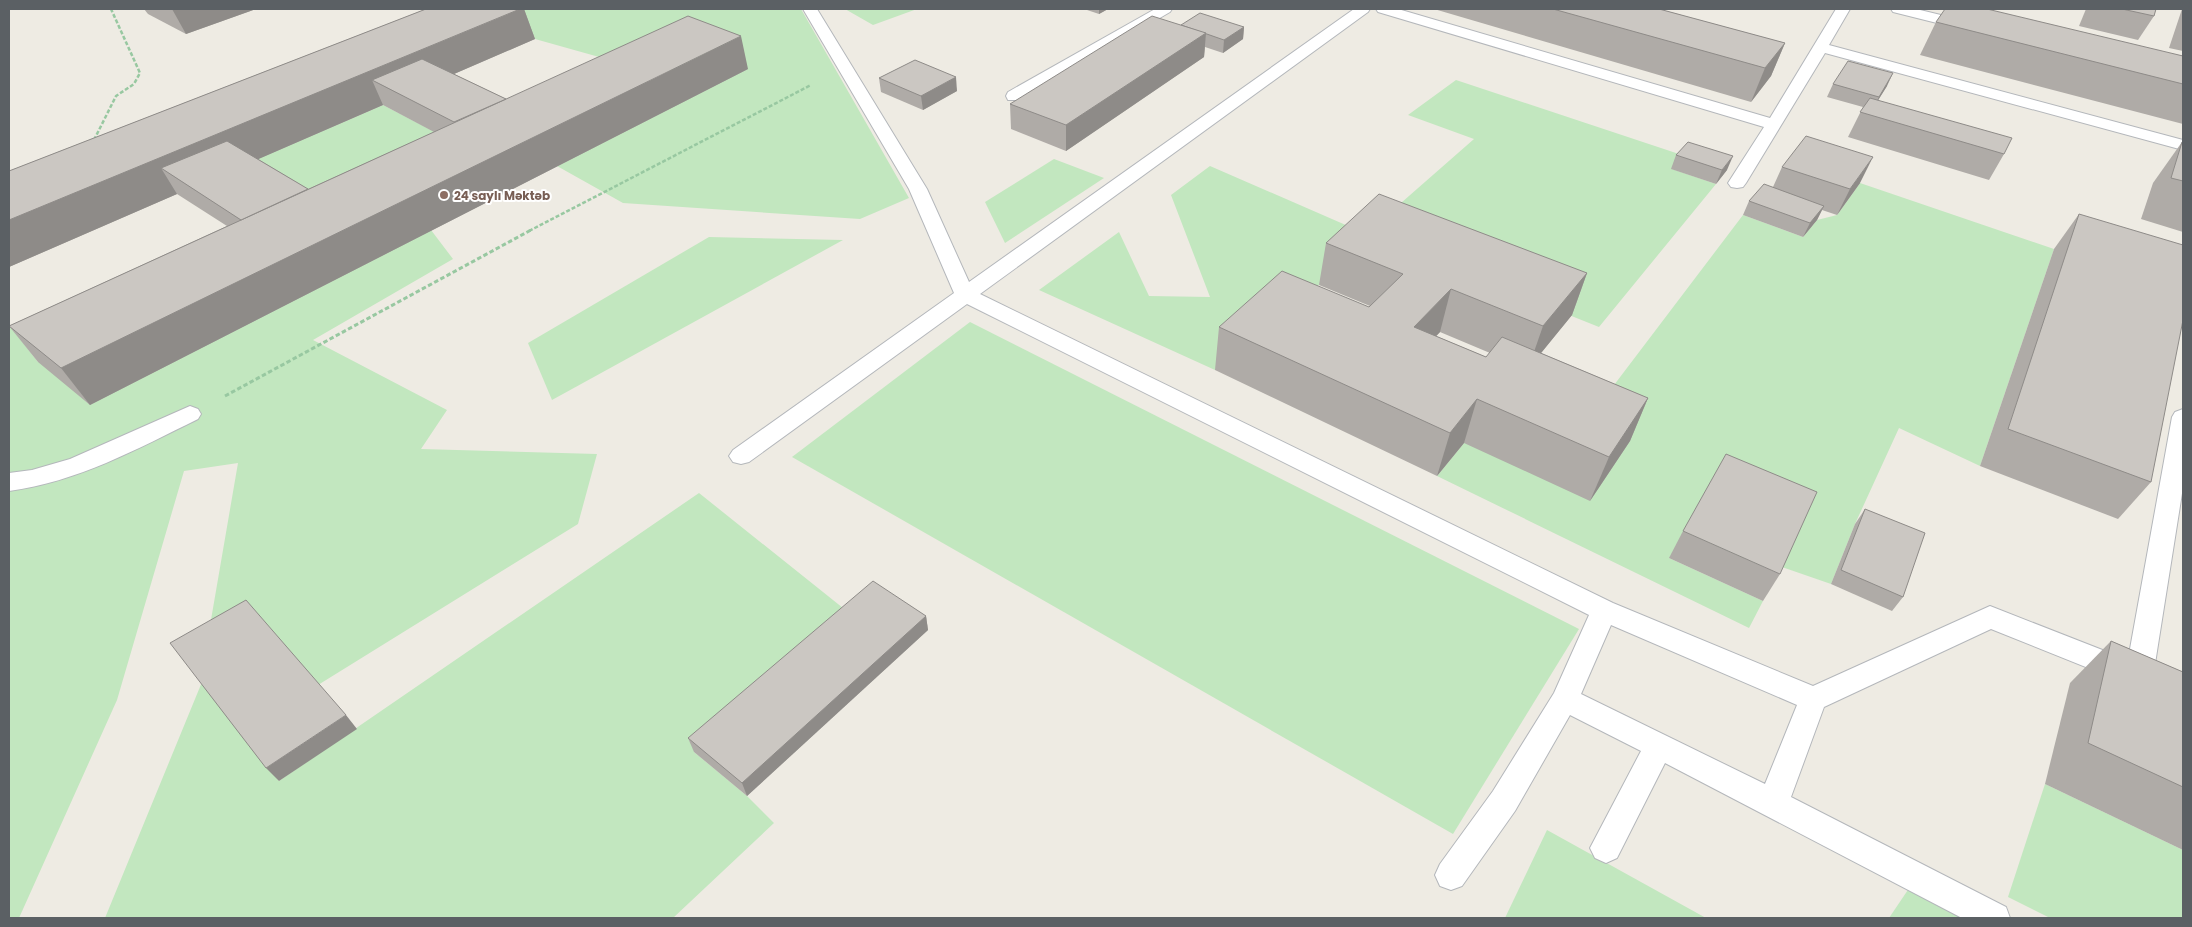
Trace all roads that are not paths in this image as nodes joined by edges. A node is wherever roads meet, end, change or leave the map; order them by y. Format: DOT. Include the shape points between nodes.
graph roads {
  1 [pos="810,9"];
  2 [pos="1165,9"];
  3 [pos="1363,9"];
  4 [pos="1383,9"];
  5 [pos="1843,9"];
  6 [pos="1898,9"];
  7 [pos="1983,30"];
  8 [pos="1820,47"];
  9 [pos="1014,96"];
  10 [pos="1774,125"];
  11 [pos="2183,145"];
  12 [pos="1737,183"];
  13 [pos="965,295"];
  14 [pos="190,414"];
  15 [pos="2183,417"];
  16 [pos="741,456"];
  17 [pos="9,482"];
  18 [pos="1604,610"];
  19 [pos="2140,676"];
  20 [pos="2183,694"];
  21 [pos="1565,699"];
  22 [pos="1813,699"];
  23 [pos="1659,746"];
  24 [pos="1773,803"];
  25 [pos="1606,848"];
  26 [pos="1451,875"];
  27 [pos="1994,918"];
  1 -- 13 [label="lane" via="918,189"];
  2 -- 9 [label="lane"];
  3 -- 13 [label="lane"];
  4 -- 10 [label="lane"];
  5 -- 8 [label="lane"];
  6 -- 7 [label="lane"];
  8 -- 10 [label="lane"];
  8 -- 11 [label="lane"];
  10 -- 12 [label="lane"];
  13 -- 16 [label="lane"];
  13 -- 18 [label="lane"];
  14 -- 17 [label="lane" via="92,460"];
  15 -- 19 [label="lane"];
  18 -- 21 [label="lane"];
  18 -- 22 [label="lane"];
  19 -- 20 [label="lane"];
  19 -- 22 [label="lane" via="1990,616"];
  21 -- 23 [label="lane"];
  21 -- 26 [label="lane" via="1504,801"];
  22 -- 24 [label="lane"];
  23 -- 24 [label="lane"];
  23 -- 25 [label="lane"];
  24 -- 27 [label="lane"];
}
